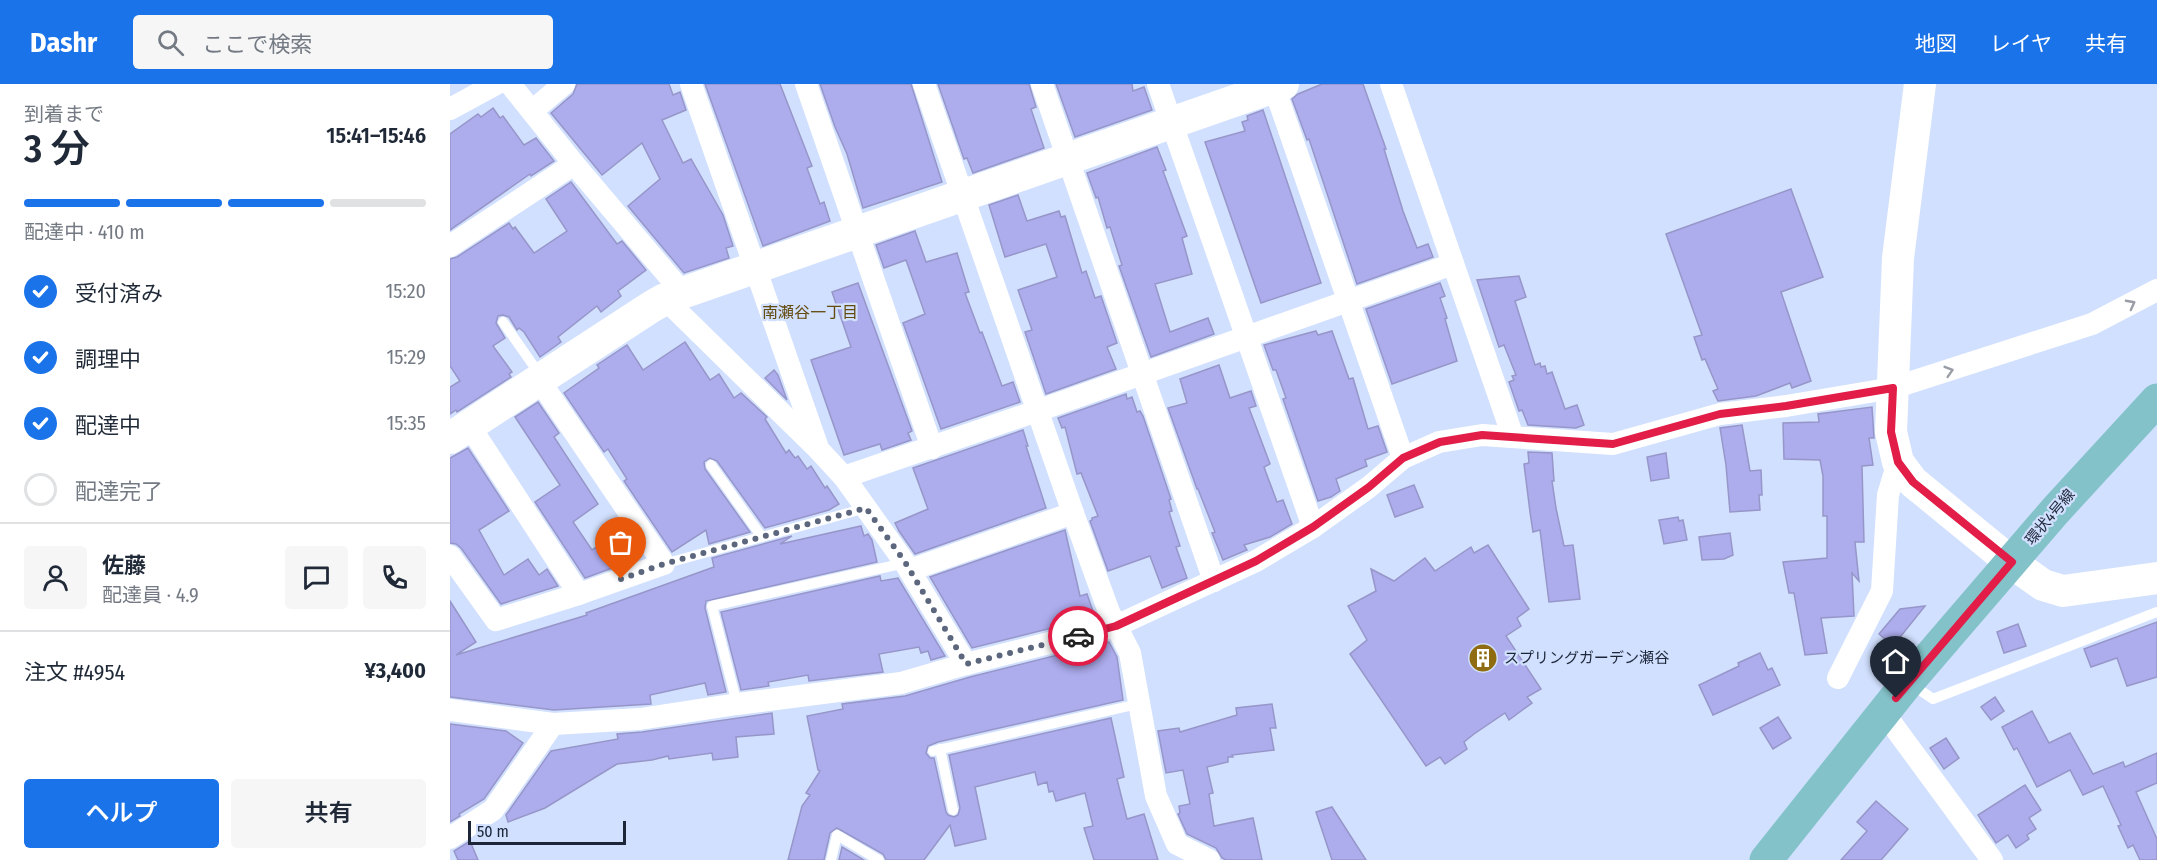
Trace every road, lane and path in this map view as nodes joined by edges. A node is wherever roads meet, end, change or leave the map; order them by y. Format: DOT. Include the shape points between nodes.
graph roads {
  1 [pos="496,84"];
  2 [pos="510,84"];
  3 [pos="564,84"];
  4 [pos="691,84"];
  5 [pos="806,84"];
  6 [pos="924,84"];
  7 [pos="1042,84"];
  8 [pos="1158,84"];
  9 [pos="1391,84"];
  10 [pos="1920,84"];
  11 [pos="1276,85"];
  12 [pos="468,91"];
  13 [pos="450,109"];
  14 [pos="532,111"];
  15 [pos="1172,122"];
  16 [pos="1068,158"];
  17 [pos="574,164"];
  18 [pos="962,195"];
  19 [pos="857,232"];
  20 [pos="450,246"];
  21 [pos="1453,264"];
  22 [pos="755,268"];
  23 [pos="2157,290"];
  24 [pos="674,296"];
  25 [pos="1349,302"];
  26 [pos="503,322"];
  27 [pos="1247,337"];
  28 [pos="1143,374"];
  29 [pos="541,379"];
  30 [pos="1893,388"];
  31 [pos="2157,400"];
  32 [pos="1037,411"];
  33 [pos="457,429"];
  34 [pos="1513,437"];
  35 [pos="932,448"];
  36 [pos="818,449"];
  37 [pos="1403,458"];
  38 [pos="1898,462"];
  39 [pos="711,465"];
  40 [pos="844,477"];
  41 [pos="866,508"];
  42 [pos="1073,513"];
  43 [pos="1313,527"];
  44 [pos="762,537"];
  45 [pos="450,556"];
  46 [pos="2012,562"];
  47 [pos="664,564"];
  48 [pos="908,566"];
  49 [pos="2157,578"];
  50 [pos="1214,581"];
  51 [pos="579,594"];
  52 [pos="2157,612"];
  53 [pos="1116,626"];
  54 [pos="966,664"];
  55 [pos="1838,678"];
  56 [pos="1908,682"];
  57 [pos="737,704"];
  58 [pos="1138,704"];
  59 [pos="450,710"];
  60 [pos="1884,713"];
  61 [pos="553,724"];
  62 [pos="953,810"];
  63 [pos="450,838"];
  64 [pos="831,860"];
  65 [pos="879,860"];
  66 [pos="1209,860"];
  67 [pos="1766,860"];
  68 [pos="1992,860"];
  1 -- 12 [label="street"];
  2 -- 14 [label="street"];
  3 -- 14 [label="street"];
  4 -- 22 [label="street"];
  5 -- 19 [label="street"];
  6 -- 18 [label="street"];
  7 -- 16 [label="street"];
  8 -- 15 [label="street"];
  9 -- 21 [label="street"];
  10 -- 30 [label="street" via="1898,258"];
  11 -- 15 [label="street"];
  11 -- 25 [label="street"];
  12 -- 13 [label="street"];
  14 -- 17 [label="street"];
  15 -- 16 [label="street"];
  15 -- 27 [label="street"];
  16 -- 18 [label="street"];
  16 -- 28 [label="street"];
  17 -- 20 [label="street"];
  17 -- 24 [label="street"];
  18 -- 19 [label="street"];
  18 -- 32 [label="street"];
  19 -- 22 [label="street"];
  19 -- 35 [label="street"];
  21 -- 25 [label="street"];
  21 -- 34 [label="street"];
  22 -- 24 [label="street"];
  22 -- 36 [label="street"];
  30 -- 23 [label="street, one-way" via="2092,324"];
  24 -- 29 [label="street"];
  24 -- 36 [label="street"];
  25 -- 27 [label="street"];
  25 -- 37 [label="street"];
  26 -- 29 [label="lane"];
  27 -- 28 [label="street"];
  27 -- 43 [label="street"];
  28 -- 32 [label="street"];
  28 -- 50 [label="street"];
  29 -- 33 [label="street"];
  29 -- 47 [label="street"];
  30 -- 34 [label="street" via="1720,414 1613,444"];
  30 -- 38 [label="street" via="1891,432"];
  31 -- 46 [label="main road, 環状4号線" via="2093,467"];
  32 -- 35 [label="street"];
  32 -- 42 [label="street"];
  33 -- 51 [label="street"];
  34 -- 37 [label="street" via="1482,435 1440,442"];
  35 -- 40 [label="street"];
  36 -- 40 [label="street"];
  37 -- 43 [label="street"];
  38 -- 46 [label="street" via="1913,482"];
  38 -- 55 [label="street" via="1888,495 1881,591"];
  39 -- 44 [label="lane"];
  40 -- 41 [label="street"];
  41 -- 44 [label="lane"];
  41 -- 48 [label="street"];
  42 -- 48 [label="street"];
  42 -- 53 [label="street"];
  43 -- 50 [label="street"];
  44 -- 47 [label="lane"];
  45 -- 51 [label="street" via="496,620"];
  46 -- 49 [label="street" via="2043,585 2063,591"];
  46 -- 56 [label="main road, 環状4号線"];
  47 -- 51 [label="street"];
  48 -- 54 [label="street"];
  48 -- 57 [label="lane" via="712,606"];
  50 -- 53 [label="street"];
  52 -- 56 [label="lane" via="1933,699"];
  53 -- 54 [label="street"];
  53 -- 58 [label="street" via="1130,653"];
  54 -- 57 [label="street" via="890,686"];
  56 -- 60 [label="main road, 環状4号線"];
  57 -- 61 [label="street" via="640,719"];
  58 -- 62 [label="lane" via="936,750"];
  58 -- 66 [label="street" via="1156,796 1177,844"];
  59 -- 61 [label="street"];
  60 -- 67 [label="main road, 環状4号線"];
  60 -- 68 [label="street"];
  61 -- 63 [label="street" via="493,810"];
  64 -- 65 [label="lane" via="837,835"];
}
